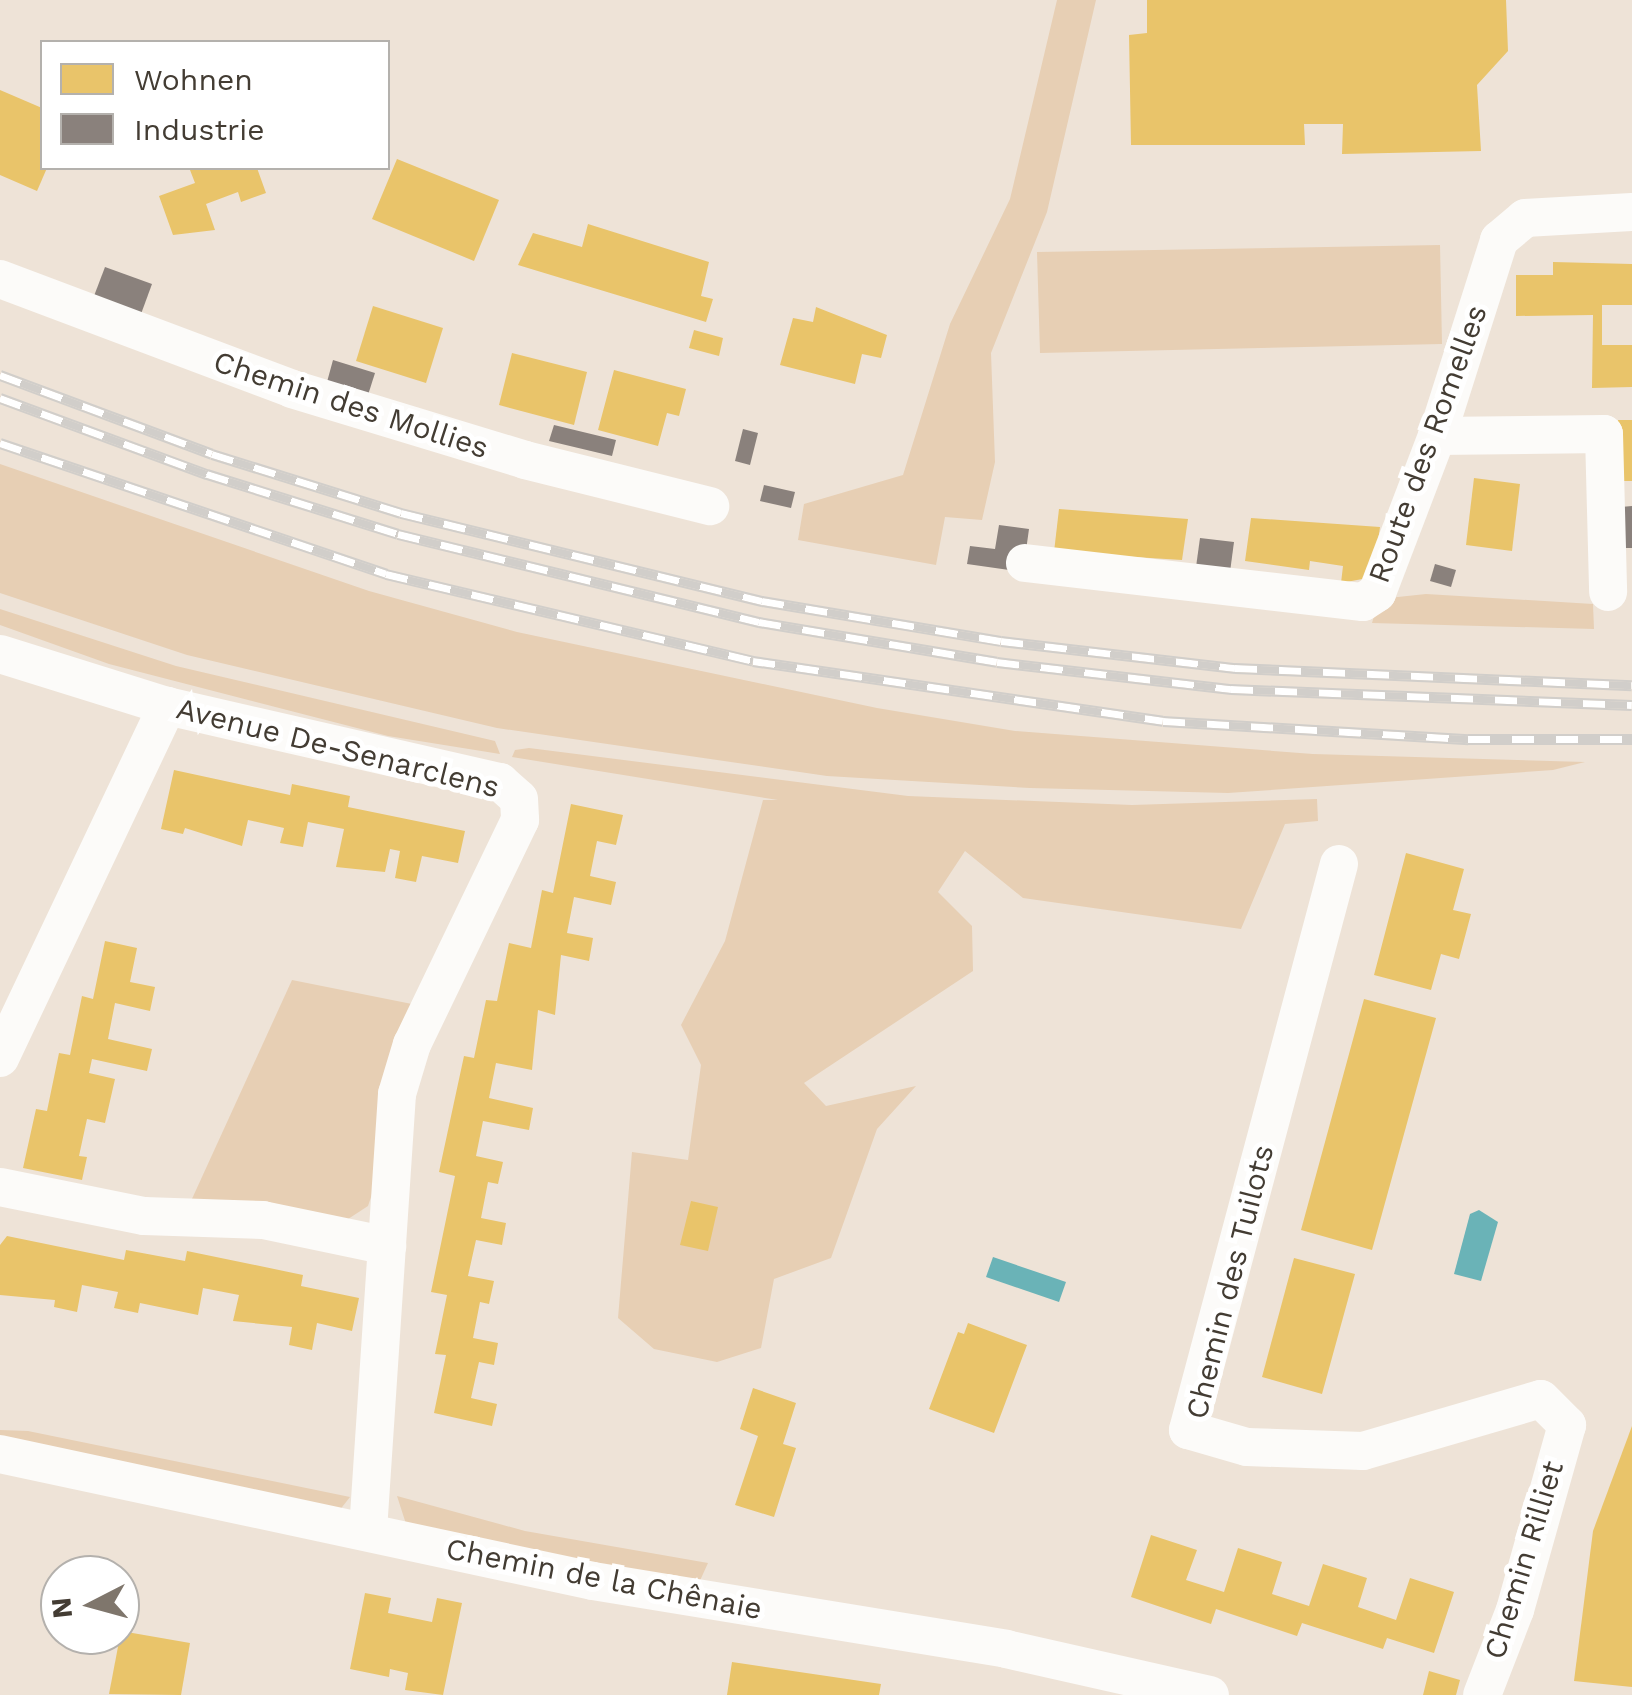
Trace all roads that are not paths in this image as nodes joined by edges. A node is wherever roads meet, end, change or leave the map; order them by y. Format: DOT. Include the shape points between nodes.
graph roads {
  1 [pos="1632,212"];
  2 [pos="0,279"];
  3 [pos="1437,436"];
  4 [pos="710,506"];
  5 [pos="1024,563"];
  6 [pos="1608,592"];
  7 [pos="0,654"];
  8 [pos="168,706"];
  9 [pos="1339,864"];
  10 [pos="0,1058"];
  11 [pos="0,1187"];
  12 [pos="387,1246"];
  13 [pos="1566,1425"];
  14 [pos="0,1454"];
  15 [pos="368,1531"];
  16 [pos="1210,1695"];
  17 [pos="1482,1695"];
  1 -- 3 [label="street, Route des Romelles" via="1525,218 1498,240"];
  2 -- 4 [label="street, Chemin des Mollies" via="292,388 526,460"];
  3 -- 5 [label="street, Route des Romelles" via="1377,593 1363,602"];
  3 -- 6 [label="street" via="1604,434"];
  7 -- 8 [label="street, Avenue De-Senarclens"];
  8 -- 10 [label="street"];
  8 -- 12 [label="street, Avenue De-Senarclens" via="500,782 518,799 520,820 400,1078"];
  9 -- 13 [label="street, Chemin des Tuilots" via="1188,1430 1246,1447 1363,1452 1541,1398"];
  11 -- 12 [label="street" via="144,1216 263,1220"];
  12 -- 15 [label="street, Avenue De-Senarclens"];
  13 -- 17 [label="street, Chemin Rilliet" via="1515,1610"];
  14 -- 15 [label="street, Chemin de la Chênaie"];
  15 -- 16 [label="street, Chemin de la Chênaie" via="593,1581 1006,1649"];
}
